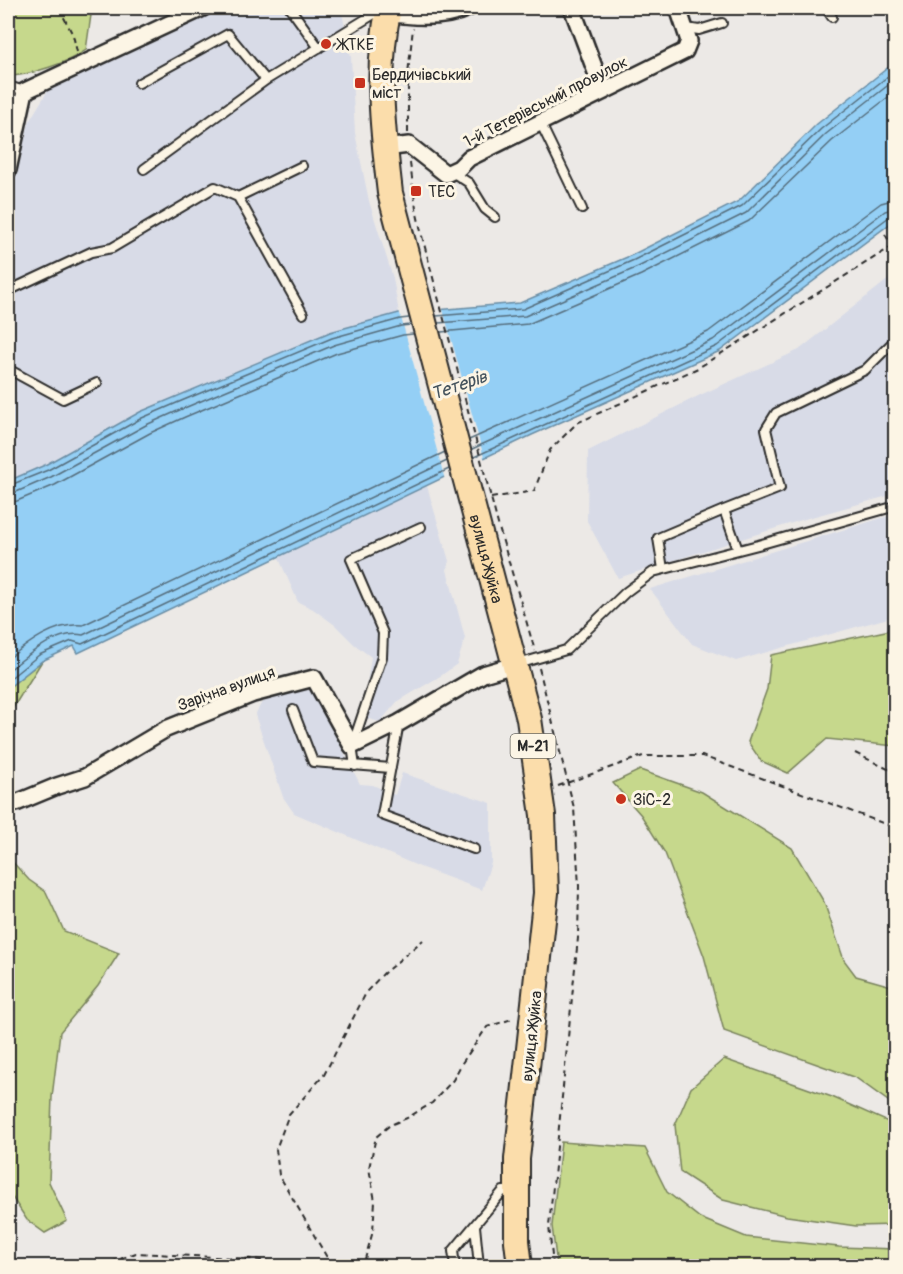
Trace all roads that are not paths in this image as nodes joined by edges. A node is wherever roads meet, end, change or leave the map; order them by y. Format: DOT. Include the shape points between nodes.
graph roads {
  1 [pos="203,8"];
  2 [pos="290,8"];
  3 [pos="468,8"];
  4 [pos="572,8"];
  5 [pos="678,8"];
  6 [pos="826,8"];
  7 [pos="389,10"];
  8 [pos="832,17"];
  9 [pos="722,23"];
  10 [pos="686,28"];
  11 [pos="319,48"];
  12 [pos="266,80"];
  13 [pos="139,83"];
  14 [pos="8,86"];
  15 [pos="25,91"];
  16 [pos="603,91"];
  17 [pos="540,122"];
  18 [pos="397,147"];
  19 [pos="302,166"];
  20 [pos="144,169"];
  21 [pos="8,170"];
  22 [pos="451,172"];
  23 [pos="238,197"];
  24 [pos="582,209"];
  25 [pos="495,217"];
  26 [pos="8,291"];
  27 [pos="303,314"];
  28 [pos="896,339"];
  29 [pos="8,369"];
  30 [pos="97,383"];
  31 [pos="896,506"];
  32 [pos="724,510"];
  33 [pos="421,527"];
  34 [pos="738,550"];
  35 [pos="663,569"];
  36 [pos="514,665"];
  37 [pos="293,710"];
  38 [pos="399,723"];
  39 [pos="352,746"];
  40 [pos="355,766"];
  41 [pos="391,768"];
  42 [pos="16,803"];
  43 [pos="474,849"];
  44 [pos="517,1191"];
  45 [pos="475,1226"];
  46 [pos="455,1266"];
  47 [pos="479,1266"];
  48 [pos="520,1266"];
  1 -- 15 [label="street"];
  2 -- 11 [label="lane"];
  3 -- 7 [label="street" via="415,17"];
  4 -- 16 [label="street"];
  5 -- 10 [label="street"];
  6 -- 8 [label="lane"];
  7 -- 11 [label="lane" via="379,11"];
  7 -- 18 [label="highway, вулиця Жуйка / М-21" via="380,107"];
  9 -- 10 [label="lane" via="699,30"];
  10 -- 16 [label="street, 1-й Тетерівський провулок" via="689,41 685,51"];
  11 -- 12 [label="lane"];
  12 -- 13 [label="lane" via="228,34"];
  12 -- 20 [label="lane"];
  14 -- 15 [label="lane"];
  15 -- 21 [label="street"];
  16 -- 17 [label="street, 1-й Тетерівський провулок"];
  17 -- 22 [label="street, 1-й Тетерівський провулок" via="468,158"];
  17 -- 24 [label="lane"];
  18 -- 22 [label="street" via="446,174"];
  18 -- 36 [label="highway, вулиця Жуйка / М-21" via="390,193"];
  19 -- 23 [label="lane"];
  22 -- 25 [label="lane" via="469,183 485,209"];
  23 -- 26 [label="lane" via="215,188 112,248 91,252"];
  23 -- 27 [label="lane"];
  28 -- 32 [label="lane" via="865,370 776,413 766,429 780,488"];
  29 -- 30 [label="lane" via="63,399"];
  31 -- 34 [label="lane"];
  32 -- 34 [label="lane"];
  32 -- 35 [label="lane" via="658,538"];
  33 -- 39 [label="lane" via="351,559 383,633 382,657"];
  34 -- 35 [label="lane"];
  35 -- 36 [label="lane" via="626,592 566,650"];
  36 -- 38 [label="street" via="483,675"];
  36 -- 44 [label="highway, вулиця Жуйка / М-21" via="529,719 543,826 546,893"];
  37 -- 40 [label="lane" via="312,762"];
  38 -- 39 [label="street"];
  38 -- 41 [label="lane"];
  39 -- 40 [label="lane"];
  39 -- 42 [label="street, Зарічна вулиця" via="314,678 253,694 166,729 85,777"];
  40 -- 41 [label="lane"];
  41 -- 43 [label="lane" via="382,815"];
  44 -- 45 [label="lane" via="503,1191"];
  44 -- 48 [label="highway, М-21"];
  45 -- 46 [label="lane" via="453,1251"];
  45 -- 47 [label="lane"];
}
